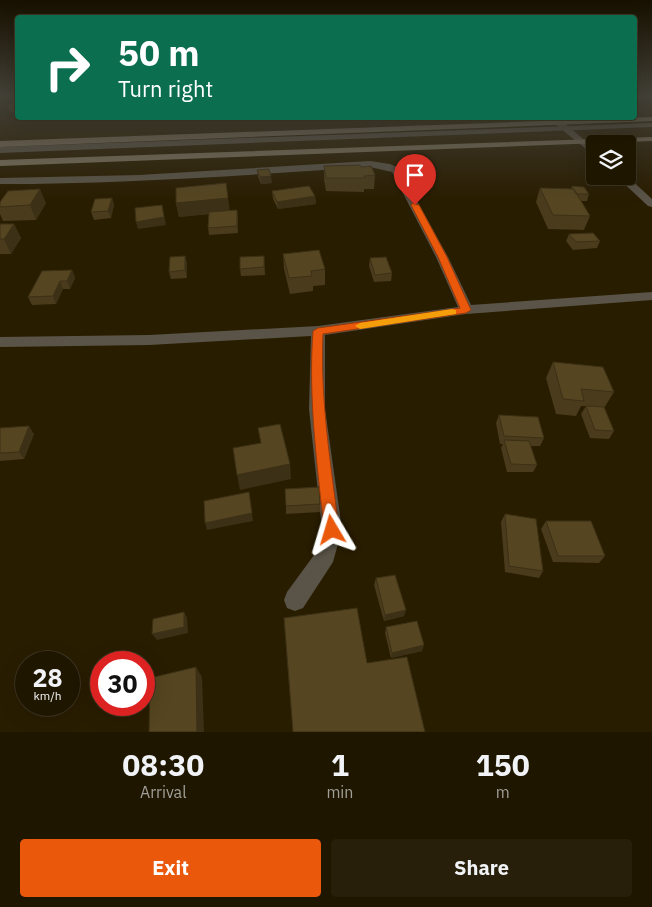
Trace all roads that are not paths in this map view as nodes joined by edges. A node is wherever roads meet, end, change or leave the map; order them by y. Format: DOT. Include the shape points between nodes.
graph roads {
  1 [pos="342,131"];
  2 [pos="509,131"];
  3 [pos="570,131"];
  4 [pos="652,132"];
  5 [pos="575,135"];
  6 [pos="652,139"];
  7 [pos="584,143"];
  8 [pos="0,144"];
  9 [pos="0,150"];
  10 [pos="0,156"];
  11 [pos="0,163"];
  12 [pos="1,182"];
  13 [pos="631,185"];
  14 [pos="652,204"];
  15 [pos="652,296"];
  16 [pos="466,310"];
  17 [pos="318,331"];
  18 [pos="0,342"];
  19 [pos="295,600"];
  1 -- 8 [label="main road"];
  2 -- 9 [label="street"];
  3 -- 5 [label="street"];
  4 -- 5 [label="street"];
  5 -- 7 [label="street"];
  5 -- 10 [label="street"];
  6 -- 7 [label="main road"];
  7 -- 11 [label="main road"];
  12 -- 16 [label="street" via="165,177 370,164 390,167 396,170"];
  13 -- 14 [label="street"];
  15 -- 16 [label="street"];
  16 -- 17 [label="street"];
  17 -- 18 [label="street" via="149,340"];
  17 -- 19 [label="street" via="318,409 332,530 326,554"];
}
